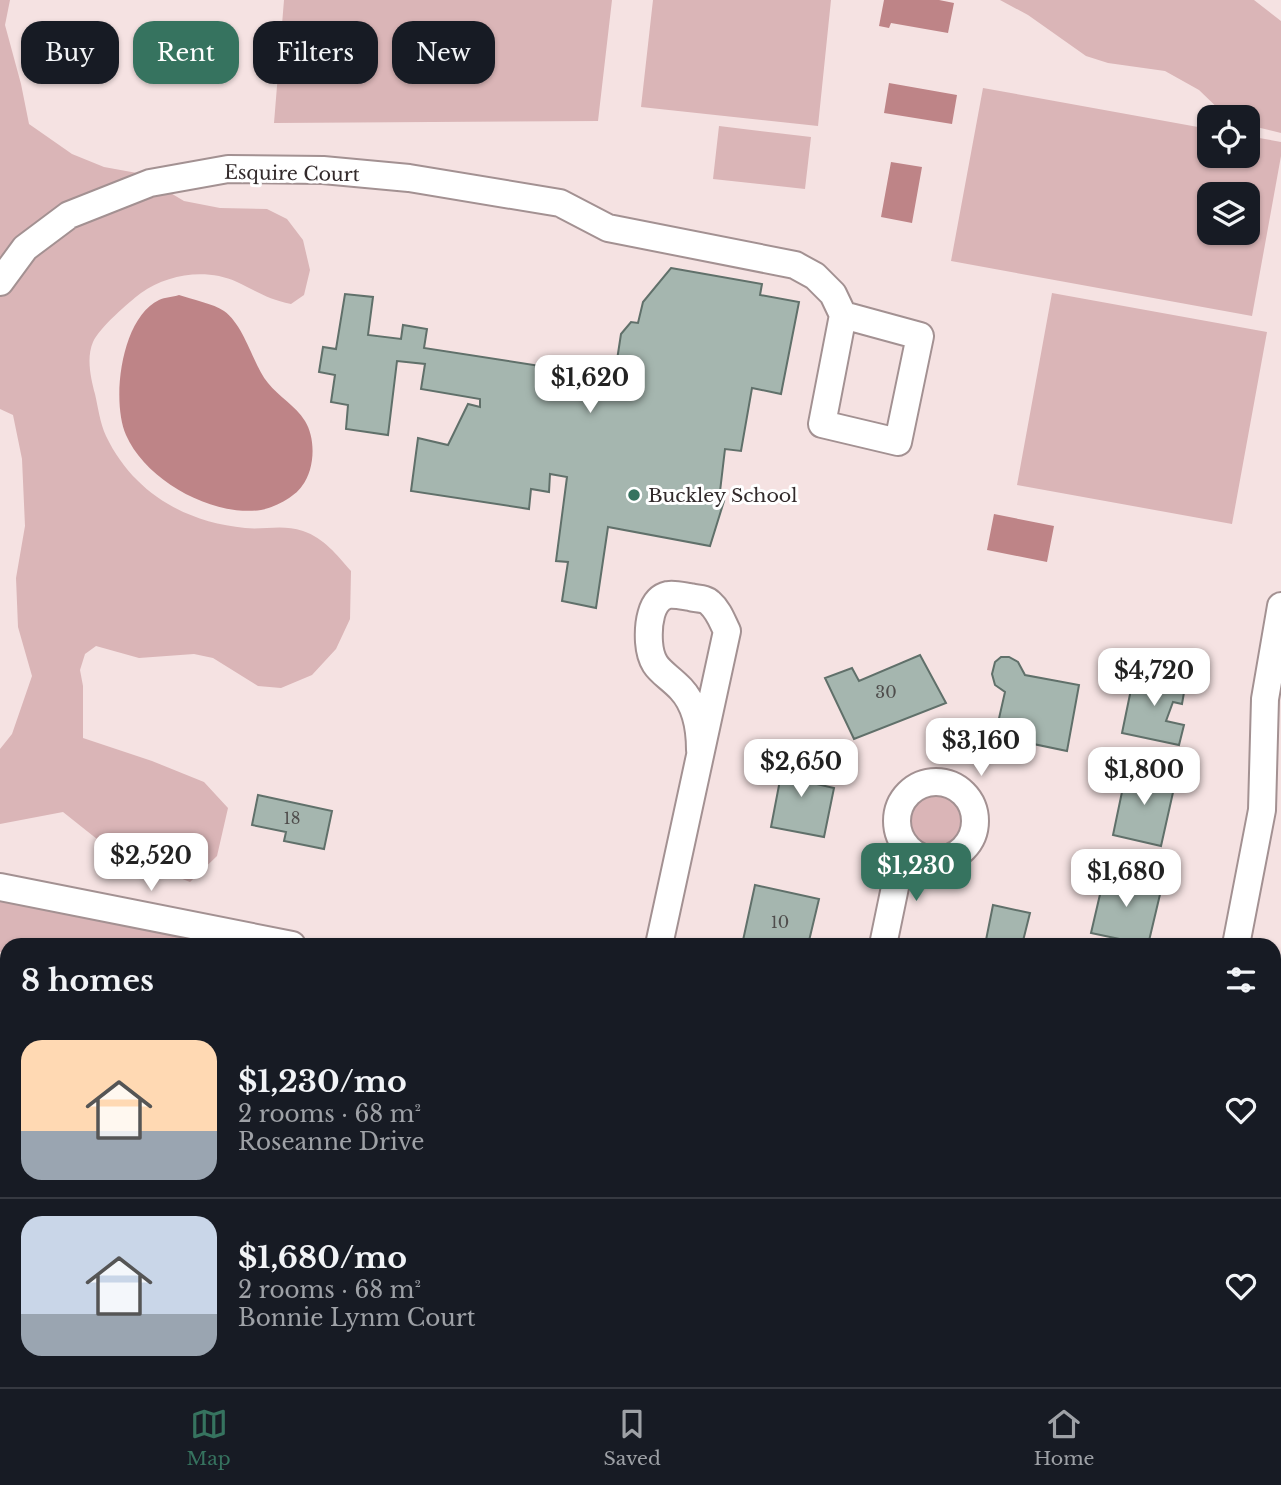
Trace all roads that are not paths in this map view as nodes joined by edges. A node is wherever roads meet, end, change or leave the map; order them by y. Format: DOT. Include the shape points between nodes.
graph roads {
  1 [pos="0,282"];
  2 [pos="844,315"];
  3 [pos="1281,606"];
  4 [pos="700,750"];
  5 [pos="907,848"];
  6 [pos="0,887"];
  7 [pos="257,938"];
  8 [pos="660,938"];
  9 [pos="884,938"];
  10 [pos="1238,938"];
  1 -- 2 [label="street, Esquire Court" via="25,247 69,215 150,183 228,169 323,170 409,178 560,203 608,228 795,265 833,293"];
  2 -- 2 [label="street" via="822,425 898,442 920,335"];
  3 -- 10 [label="street" via="1265,699 1261,821"];
  4 -- 4 [label="street" via="727,631 717,609 707,600 667,595 653,609 649,622 651,659 690,701 700,731"];
  4 -- 8 [label="street"];
  5 -- 9 [label="street"];
  6 -- 7 [label="street"];
}
